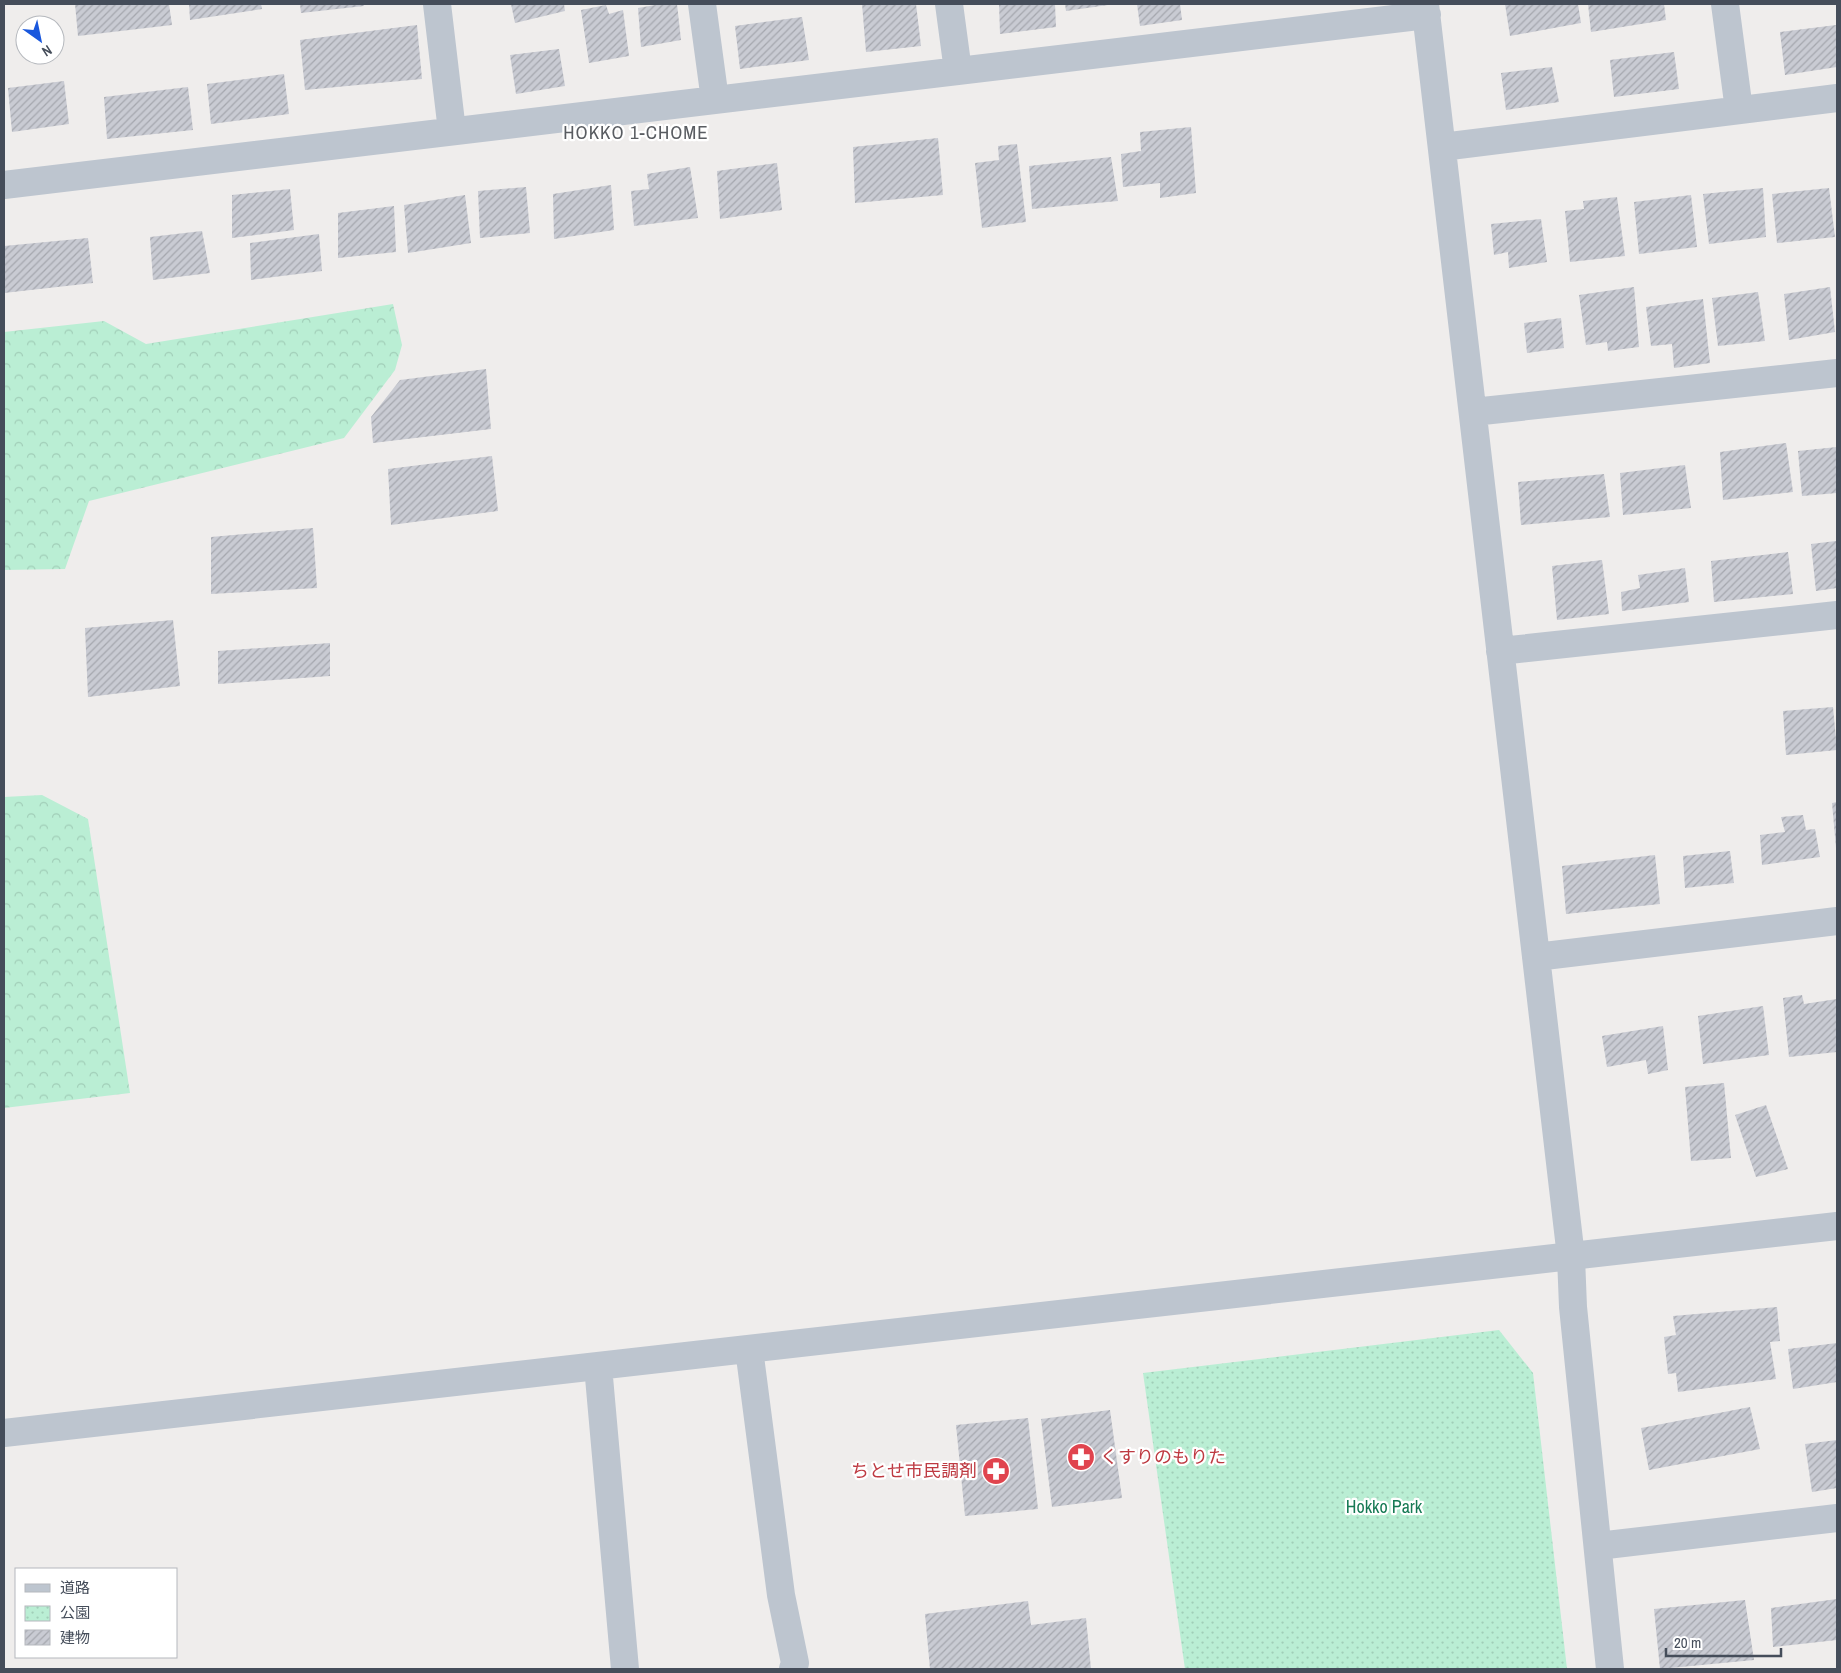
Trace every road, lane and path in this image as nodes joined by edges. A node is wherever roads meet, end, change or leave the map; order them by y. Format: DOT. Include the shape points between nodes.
graph roads {
  1 [pos="437,4"];
  2 [pos="702,4"];
  3 [pos="949,4"];
  4 [pos="1725,4"];
  5 [pos="1426,9"];
  6 [pos="958,71"];
  7 [pos="1837,98"];
  8 [pos="715,100"];
  9 [pos="1739,110"];
  10 [pos="452,131"];
  11 [pos="1442,147"];
  12 [pos="4,185"];
  13 [pos="1837,373"];
  14 [pos="1472,412"];
  15 [pos="1837,614"];
  16 [pos="1500,651"];
  17 [pos="1837,921"];
  18 [pos="1536,957"];
  19 [pos="1837,1226"];
  20 [pos="1572,1257"];
  21 [pos="750,1349"];
  22 [pos="598,1366"];
  23 [pos="4,1433"];
  24 [pos="1837,1518"];
  25 [pos="1598,1546"];
  26 [pos="626,1669"];
  27 [pos="793,1669"];
  28 [pos="1610,1669"];
  1 -- 10 [label="street"];
  2 -- 8 [label="street"];
  3 -- 6 [label="street"];
  4 -- 9 [label="street"];
  5 -- 6 [label="street"];
  5 -- 11 [label="street"];
  6 -- 8 [label="street"];
  7 -- 9 [label="street"];
  8 -- 10 [label="street"];
  9 -- 11 [label="street"];
  10 -- 12 [label="street"];
  11 -- 14 [label="street"];
  13 -- 14 [label="street"];
  14 -- 16 [label="street"];
  15 -- 16 [label="street"];
  16 -- 18 [label="street"];
  17 -- 18 [label="street"];
  18 -- 20 [label="street"];
  19 -- 20 [label="street"];
  20 -- 21 [label="street"];
  20 -- 25 [label="street"];
  21 -- 22 [label="street"];
  21 -- 27 [label="street" via="781,1595 795,1663"];
  22 -- 23 [label="street"];
  22 -- 26 [label="street"];
  24 -- 25 [label="street"];
  25 -- 28 [label="street"];
}
